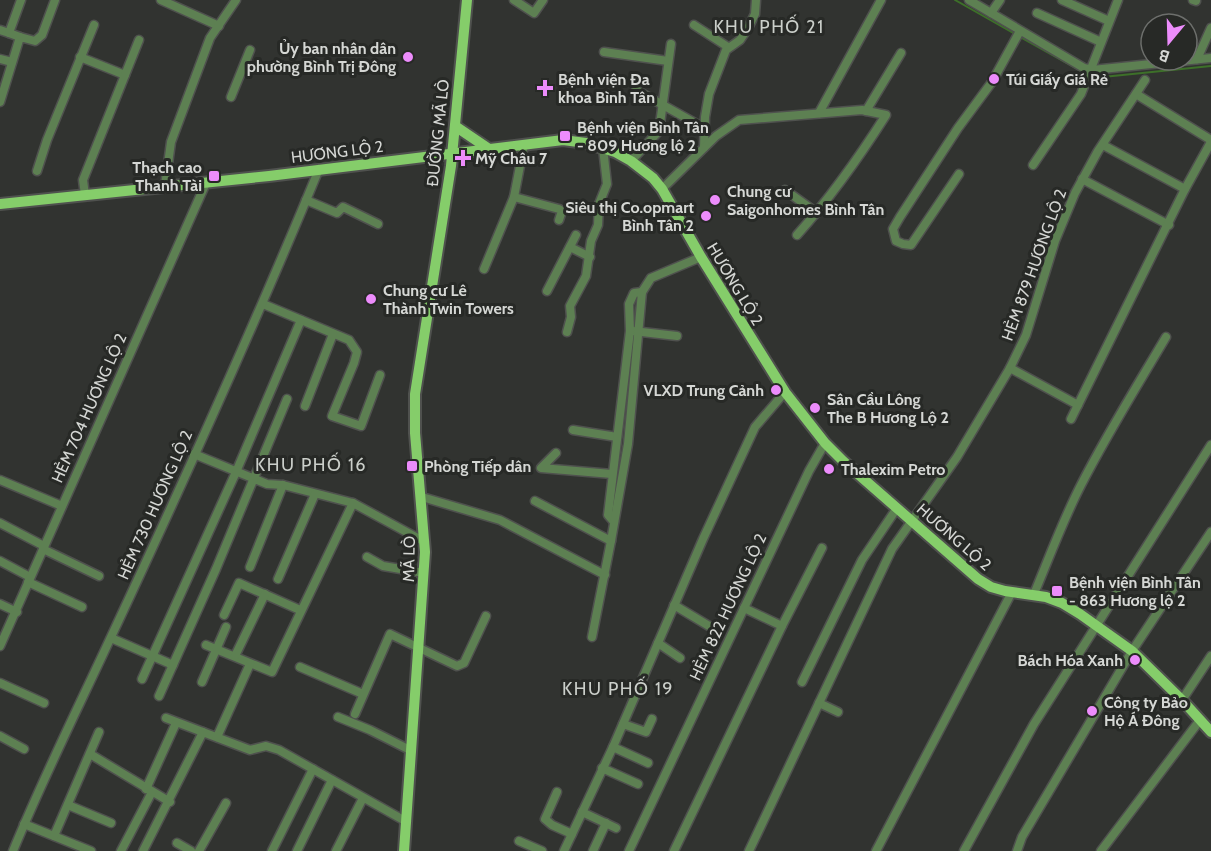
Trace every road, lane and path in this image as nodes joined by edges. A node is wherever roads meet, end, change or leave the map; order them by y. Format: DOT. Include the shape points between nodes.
graph roads {
  1 [pos="21,0"];
  2 [pos="55,0"];
  3 [pos="161,0"];
  4 [pos="236,0"];
  5 [pos="467,0"];
  6 [pos="514,0"];
  7 [pos="543,0"];
  8 [pos="756,0"];
  9 [pos="881,0"];
  10 [pos="969,0"];
  11 [pos="1000,0"];
  12 [pos="1062,0"];
  13 [pos="1118,0"];
  14 [pos="1037,13"];
  15 [pos="991,14"];
  16 [pos="1109,21"];
  17 [pos="94,25"];
  18 [pos="694,25"];
  19 [pos="219,26"];
  20 [pos="1211,28"];
  21 [pos="4,32"];
  22 [pos="1020,32"];
  23 [pos="20,37"];
  24 [pos="139,40"];
  25 [pos="1101,42"];
  26 [pos="671,44"];
  27 [pos="728,47"];
  28 [pos="250,50"];
  29 [pos="604,51"];
  30 [pos="901,53"];
  31 [pos="1199,55"];
  32 [pos="81,57"];
  33 [pos="0,59"];
  34 [pos="668,61"];
  35 [pos="12,62"];
  36 [pos="1139,67"];
  37 [pos="1090,74"];
  38 [pos="124,75"];
  39 [pos="1145,80"];
  40 [pos="636,90"];
  41 [pos="1136,94"];
  42 [pos="231,97"];
  43 [pos="0,101"];
  44 [pos="662,105"];
  45 [pos="866,111"];
  46 [pos="819,113"];
  47 [pos="455,126"];
  48 [pos="704,128"];
  49 [pos="1211,141"];
  50 [pos="524,145"];
  51 [pos="1103,145"];
  52 [pos="705,147"];
  53 [pos="603,148"];
  54 [pos="489,149"];
  55 [pos="452,152"];
  56 [pos="631,161"];
  57 [pos="1033,165"];
  58 [pos="319,169"];
  59 [pos="37,171"];
  60 [pos="959,174"];
  61 [pos="1082,179"];
  62 [pos="206,183"];
  63 [pos="165,186"];
  64 [pos="662,189"];
  65 [pos="1185,189"];
  66 [pos="785,190"];
  67 [pos="85,195"];
  68 [pos="514,197"];
  69 [pos="306,200"];
  70 [pos="0,204"];
  71 [pos="817,213"];
  72 [pos="559,220"];
  73 [pos="378,224"];
  74 [pos="1168,225"];
  75 [pos="576,235"];
  76 [pos="797,235"];
  77 [pos="570,247"];
  78 [pos="590,257"];
  79 [pos="701,257"];
  80 [pos="484,269"];
  81 [pos="436,270"];
  82 [pos="547,291"];
  83 [pos="262,304"];
  84 [pos="300,320"];
  85 [pos="634,331"];
  86 [pos="567,332"];
  87 [pos="333,333"];
  88 [pos="677,336"];
  89 [pos="1166,338"];
  90 [pos="1010,368"];
  91 [pos="380,375"];
  92 [pos="785,392"];
  93 [pos="287,399"];
  94 [pos="1078,405"];
  95 [pos="305,406"];
  96 [pos="1071,419"];
  97 [pos="573,430"];
  98 [pos="617,436"];
  99 [pos="825,443"];
  100 [pos="1211,445"];
  101 [pos="556,453"];
  102 [pos="194,454"];
  103 [pos="236,472"];
  104 [pos="612,474"];
  105 [pos="253,479"];
  106 [pos="0,480"];
  107 [pos="283,485"];
  108 [pos="315,494"];
  109 [pos="422,497"];
  110 [pos="535,501"];
  111 [pos="353,503"];
  112 [pos="62,506"];
  113 [pos="897,508"];
  114 [pos="912,520"];
  115 [pos="614,522"];
  116 [pos="0,523"];
  117 [pos="1211,532"];
  118 [pos="612,541"];
  119 [pos="425,542"];
  120 [pos="43,548"];
  121 [pos="822,548"];
  122 [pos="367,557"];
  123 [pos="0,561"];
  124 [pos="250,567"];
  125 [pos="424,573"];
  126 [pos="605,575"];
  127 [pos="99,576"];
  128 [pos="278,579"];
  129 [pos="29,580"];
  130 [pos="1012,592"];
  131 [pos="265,594"];
  132 [pos="1034,594"];
  133 [pos="0,604"];
  134 [pos="674,605"];
  135 [pos="82,608"];
  136 [pos="744,608"];
  137 [pos="300,610"];
  138 [pos="17,612"];
  139 [pos="224,615"];
  140 [pos="486,616"];
  141 [pos="1096,625"];
  142 [pos="709,626"];
  143 [pos="782,626"];
  144 [pos="226,627"];
  145 [pos="592,637"];
  146 [pos="111,638"];
  147 [pos="658,643"];
  148 [pos="206,645"];
  149 [pos="0,646"];
  150 [pos="420,647"];
  151 [pos="216,650"];
  152 [pos="1132,651"];
  153 [pos="152,656"];
  154 [pos="235,656"];
  155 [pos="1211,656"];
  156 [pos="680,658"];
  157 [pos="250,664"];
  158 [pos="173,665"];
  159 [pos="300,667"];
  160 [pos="142,679"];
  161 [pos="202,682"];
  162 [pos="802,682"];
  163 [pos="0,683"];
  164 [pos="363,694"];
  165 [pos="159,696"];
  166 [pos="1182,700"];
  167 [pos="44,703"];
  168 [pos="819,703"];
  169 [pos="838,712"];
  170 [pos="355,714"];
  171 [pos="338,717"];
  172 [pos="166,718"];
  173 [pos="652,719"];
  174 [pos="1200,720"];
  175 [pos="176,723"];
  176 [pos="623,723"];
  177 [pos="99,732"];
  178 [pos="203,732"];
  179 [pos="1211,732"];
  180 [pos="0,736"];
  181 [pos="217,737"];
  182 [pos="613,747"];
  183 [pos="24,749"];
  184 [pos="412,751"];
  185 [pos="90,754"];
  186 [pos="648,763"];
  187 [pos="602,768"];
  188 [pos="313,769"];
  189 [pos="332,780"];
  190 [pos="638,784"];
  191 [pos="149,790"];
  192 [pos="557,792"];
  193 [pos="363,798"];
  194 [pos="170,802"];
  195 [pos="226,803"];
  196 [pos="68,805"];
  197 [pos="582,812"];
  198 [pos="407,822"];
  199 [pos="111,823"];
  200 [pos="606,823"];
  201 [pos="24,824"];
  202 [pos="616,828"];
  203 [pos="572,834"];
  204 [pos="54,837"];
  205 [pos="519,841"];
  206 [pos="177,843"];
  207 [pos="13,851"];
  208 [pos="91,851"];
  209 [pos="121,851"];
  210 [pos="143,851"];
  211 [pos="191,851"];
  212 [pos="199,851"];
  213 [pos="272,851"];
  214 [pos="297,851"];
  215 [pos="336,851"];
  216 [pos="404,851"];
  217 [pos="542,851"];
  218 [pos="564,851"];
  219 [pos="593,851"];
  220 [pos="629,851"];
  221 [pos="674,851"];
  222 [pos="748,851"];
  223 [pos="876,851"];
  224 [pos="964,851"];
  225 [pos="1017,851"];
  226 [pos="1101,851"];
  1 -- 21 [label="street"];
  2 -- 23 [label="street" via="42,35 35,41"];
  3 -- 19 [label="street"];
  4 -- 19 [label="street"];
  5 -- 47 [label="main road, ĐƯỜNG MÃ LÒ"];
  6 -- 7 [label="street" via="534,13"];
  8 -- 27 [label="street" via="748,28 740,40"];
  9 -- 46 [label="street"];
  10 -- 15 [label="street"];
  11 -- 15 [label="street"];
  12 -- 16 [label="street"];
  13 -- 16 [label="street"];
  14 -- 25 [label="street"];
  15 -- 22 [label="street"];
  16 -- 25 [label="street"];
  17 -- 32 [label="street"];
  18 -- 27 [label="street"];
  19 -- 63 [label="street" via="210,38 171,142"];
  20 -- 31 [label="street"];
  21 -- 23 [label="street"];
  22 -- 37 [label="street"];
  22 -- 60 [label="street" via="992,82 957,128 900,217 893,229 896,241 911,245"];
  23 -- 35 [label="street"];
  24 -- 38 [label="street"];
  25 -- 37 [label="street"];
  26 -- 34 [label="street"];
  27 -- 48 [label="street" via="709,94"];
  28 -- 42 [label="street"];
  29 -- 34 [label="street"];
  30 -- 45 [label="street"];
  32 -- 38 [label="street"];
  32 -- 59 [label="street"];
  33 -- 35 [label="street"];
  34 -- 44 [label="street"];
  35 -- 43 [label="street"];
  36 -- 37 [label="street"];
  37 -- 57 [label="street"];
  38 -- 67 [label="street" via="83,180"];
  39 -- 41 [label="street, HẺM 879 HƯƠNG LỘ 2"];
  40 -- 44 [label="street"];
  41 -- 49 [label="street"];
  41 -- 51 [label="street, HẺM 879 HƯƠNG LỘ 2"];
  44 -- 48 [label="street"];
  44 -- 56 [label="street" via="659,131"];
  45 -- 46 [label="street"];
  45 -- 71 [label="street" via="886,115 847,176"];
  46 -- 52 [label="street" via="739,120"];
  47 -- 54 [label="main road"];
  47 -- 55 [label="main road, ĐƯỜNG MÃ LÒ"];
  48 -- 52 [label="street"];
  49 -- 65 [label="street"];
  50 -- 53 [label="main road, HƯƠNG LỘ 2" via="563,140"];
  50 -- 54 [label="main road, HƯƠNG LỘ 2"];
  50 -- 68 [label="street"];
  51 -- 61 [label="street, HẺM 879 HƯƠNG LỘ 2"];
  51 -- 65 [label="street"];
  52 -- 64 [label="street"];
  53 -- 56 [label="main road, HƯƠNG LỘ 2"];
  53 -- 78 [label="street" via="607,184 599,204"];
  54 -- 55 [label="main road, HƯƠNG LỘ 2"];
  55 -- 58 [label="main road, HƯƠNG LỘ 2"];
  55 -- 81 [label="main road, ĐƯỜNG MÃ LÒ"];
  56 -- 64 [label="main road, HƯƠNG LỘ 2"];
  58 -- 62 [label="main road, HƯƠNG LỘ 2"];
  58 -- 69 [label="street, HẺM 730 HƯƠNG LỘ 2"];
  61 -- 74 [label="street"];
  61 -- 90 [label="street, HẺM 879 HƯƠNG LỘ 2" via="1055,241 1026,335"];
  62 -- 63 [label="main road, HƯƠNG LỘ 2"];
  62 -- 112 [label="street, HẺM 704 HƯƠNG LỘ 2"];
  63 -- 67 [label="main road, HƯƠNG LỘ 2"];
  64 -- 79 [label="main road, HƯƠNG LỘ 2"];
  65 -- 74 [label="street"];
  66 -- 71 [label="street"];
  67 -- 70 [label="main road, HƯƠNG LỘ 2"];
  68 -- 72 [label="street" via="559,208"];
  68 -- 80 [label="street"];
  69 -- 73 [label="street" via="338,213 343,207"];
  69 -- 83 [label="street, HẺM 730 HƯƠNG LỘ 2"];
  71 -- 76 [label="street"];
  74 -- 94 [label="street"];
  75 -- 77 [label="street"];
  77 -- 78 [label="street"];
  77 -- 82 [label="street"];
  78 -- 86 [label="street" via="586,276 570,306 572,316"];
  79 -- 85 [label="street" via="651,278 642,292"];
  79 -- 92 [label="main road, HƯƠNG LỘ 2"];
  81 -- 109 [label="main road, MÃ LÒ" via="416,394 415,433"];
  83 -- 84 [label="street"];
  83 -- 102 [label="street, HẺM 730 HƯƠNG LỘ 2"];
  84 -- 87 [label="street"];
  84 -- 103 [label="street"];
  85 -- 88 [label="street"];
  85 -- 98 [label="street"];
  85 -- 115 [label="street" via="628,444"];
  87 -- 91 [label="street" via="349,340 357,352 332,416 361,426"];
  87 -- 95 [label="street"];
  89 -- 132 [label="street" via="1080,486"];
  90 -- 94 [label="street"];
  90 -- 114 [label="street, HẺM 879 HƯƠNG LỘ 2" via="957,457"];
  92 -- 99 [label="main road, HƯƠNG LỘ 2"];
  92 -- 134 [label="street" via="755,427"];
  93 -- 105 [label="street"];
  94 -- 96 [label="street"];
  97 -- 98 [label="street"];
  98 -- 104 [label="street"];
  99 -- 113 [label="main road, HƯƠNG LỘ 2"];
  99 -- 136 [label="street, HẺM 822 HƯƠNG LỘ 2"];
  100 -- 141 [label="street"];
  101 -- 104 [label="street" via="541,468"];
  102 -- 103 [label="street"];
  102 -- 146 [label="street, HẺM 730 HƯƠNG LỘ 2"];
  103 -- 105 [label="street"];
  103 -- 153 [label="street"];
  104 -- 115 [label="street" via="608,515"];
  105 -- 107 [label="street"];
  105 -- 158 [label="street"];
  106 -- 112 [label="street"];
  107 -- 108 [label="street"];
  107 -- 124 [label="street"];
  108 -- 111 [label="street"];
  108 -- 128 [label="street"];
  109 -- 119 [label="main road, MÃ LÒ"];
  109 -- 126 [label="street" via="500,520"];
  110 -- 118 [label="street"];
  111 -- 119 [label="street"];
  111 -- 137 [label="street"];
  112 -- 120 [label="street, HẺM 704 HƯƠNG LỘ 2"];
  113 -- 114 [label="main road, HƯƠNG LỘ 2"];
  113 -- 162 [label="street" via="862,560"];
  114 -- 130 [label="main road, HƯƠNG LỘ 2" via="978,579"];
  114 -- 168 [label="street, HẺM 879 HƯƠNG LỘ 2" via="892,549"];
  115 -- 118 [label="street"];
  116 -- 120 [label="street"];
  117 -- 152 [label="street"];
  118 -- 126 [label="street"];
  119 -- 125 [label="main road, MÃ LÒ"];
  120 -- 127 [label="street"];
  120 -- 129 [label="street, HẺM 704 HƯƠNG LỘ 2"];
  121 -- 143 [label="street"];
  122 -- 125 [label="street" via="383,566"];
  123 -- 129 [label="street"];
  125 -- 150 [label="main road, MÃ LÒ"];
  126 -- 145 [label="street"];
  129 -- 135 [label="street"];
  129 -- 138 [label="street, HẺM 704 HƯƠNG LỘ 2"];
  130 -- 132 [label="main road, HƯƠNG LỘ 2"];
  130 -- 223 [label="street"];
  131 -- 137 [label="street"];
  131 -- 139 [label="street" via="239,583"];
  131 -- 154 [label="street"];
  132 -- 141 [label="main road, HƯƠNG LỘ 2" via="1062,603"];
  133 -- 138 [label="street"];
  134 -- 142 [label="street"];
  134 -- 147 [label="street"];
  136 -- 143 [label="street"];
  136 -- 220 [label="street, HẺM 822 HƯƠNG LỘ 2"];
  137 -- 157 [label="street" via="272,672"];
  138 -- 149 [label="street, HẺM 704 HƯƠNG LỘ 2"];
  140 -- 150 [label="street" via="461,665"];
  141 -- 152 [label="main road, HƯƠNG LỘ 2"];
  141 -- 224 [label="street" via="1034,724"];
  143 -- 221 [label="street"];
  144 -- 151 [label="street"];
  146 -- 153 [label="street"];
  146 -- 201 [label="street, HẺM 730 HƯƠNG LỘ 2"];
  147 -- 156 [label="street"];
  147 -- 176 [label="street"];
  148 -- 151 [label="street"];
  150 -- 164 [label="street" via="390,634"];
  150 -- 184 [label="main road, MÃ LÒ"];
  151 -- 154 [label="street"];
  151 -- 161 [label="street"];
  152 -- 166 [label="main road, HƯƠNG LỘ 2"];
  152 -- 225 [label="street"];
  153 -- 158 [label="street"];
  153 -- 160 [label="street"];
  154 -- 157 [label="street"];
  155 -- 166 [label="street"];
  157 -- 181 [label="street"];
  158 -- 165 [label="street"];
  159 -- 164 [label="street"];
  163 -- 167 [label="street"];
  164 -- 170 [label="street"];
  166 -- 174 [label="main road, HƯƠNG LỘ 2"];
  168 -- 169 [label="street"];
  168 -- 222 [label="street, HẺM 879 HƯƠNG LỘ 2"];
  171 -- 184 [label="street"];
  172 -- 175 [label="street"];
  173 -- 176 [label="street" via="646,732"];
  174 -- 179 [label="main road, HƯƠNG LỘ 2"];
  174 -- 226 [label="street"];
  175 -- 178 [label="street"];
  175 -- 191 [label="street"];
  176 -- 182 [label="street"];
  177 -- 185 [label="street"];
  178 -- 181 [label="street"];
  178 -- 194 [label="street"];
  180 -- 183 [label="street"];
  181 -- 188 [label="street" via="250,750 279,750"];
  182 -- 186 [label="street"];
  182 -- 187 [label="street"];
  184 -- 198 [label="main road, MÃ LÒ"];
  185 -- 191 [label="street"];
  185 -- 196 [label="street"];
  187 -- 190 [label="street"];
  187 -- 197 [label="street"];
  188 -- 189 [label="street"];
  188 -- 213 [label="street"];
  189 -- 193 [label="street"];
  189 -- 214 [label="street"];
  191 -- 194 [label="street"];
  191 -- 209 [label="street"];
  192 -- 203 [label="street" via="545,819"];
  193 -- 198 [label="street"];
  193 -- 215 [label="street"];
  194 -- 210 [label="street"];
  195 -- 212 [label="street"];
  196 -- 199 [label="street"];
  196 -- 204 [label="street"];
  197 -- 200 [label="street"];
  197 -- 203 [label="street"];
  198 -- 216 [label="main road, MÃ LÒ"];
  200 -- 202 [label="street"];
  200 -- 219 [label="street"];
  201 -- 204 [label="street"];
  201 -- 207 [label="street, HẺM 730 HƯƠNG LỘ 2"];
  203 -- 218 [label="street"];
  204 -- 208 [label="street"];
  205 -- 217 [label="street"];
  206 -- 211 [label="street"];
}
